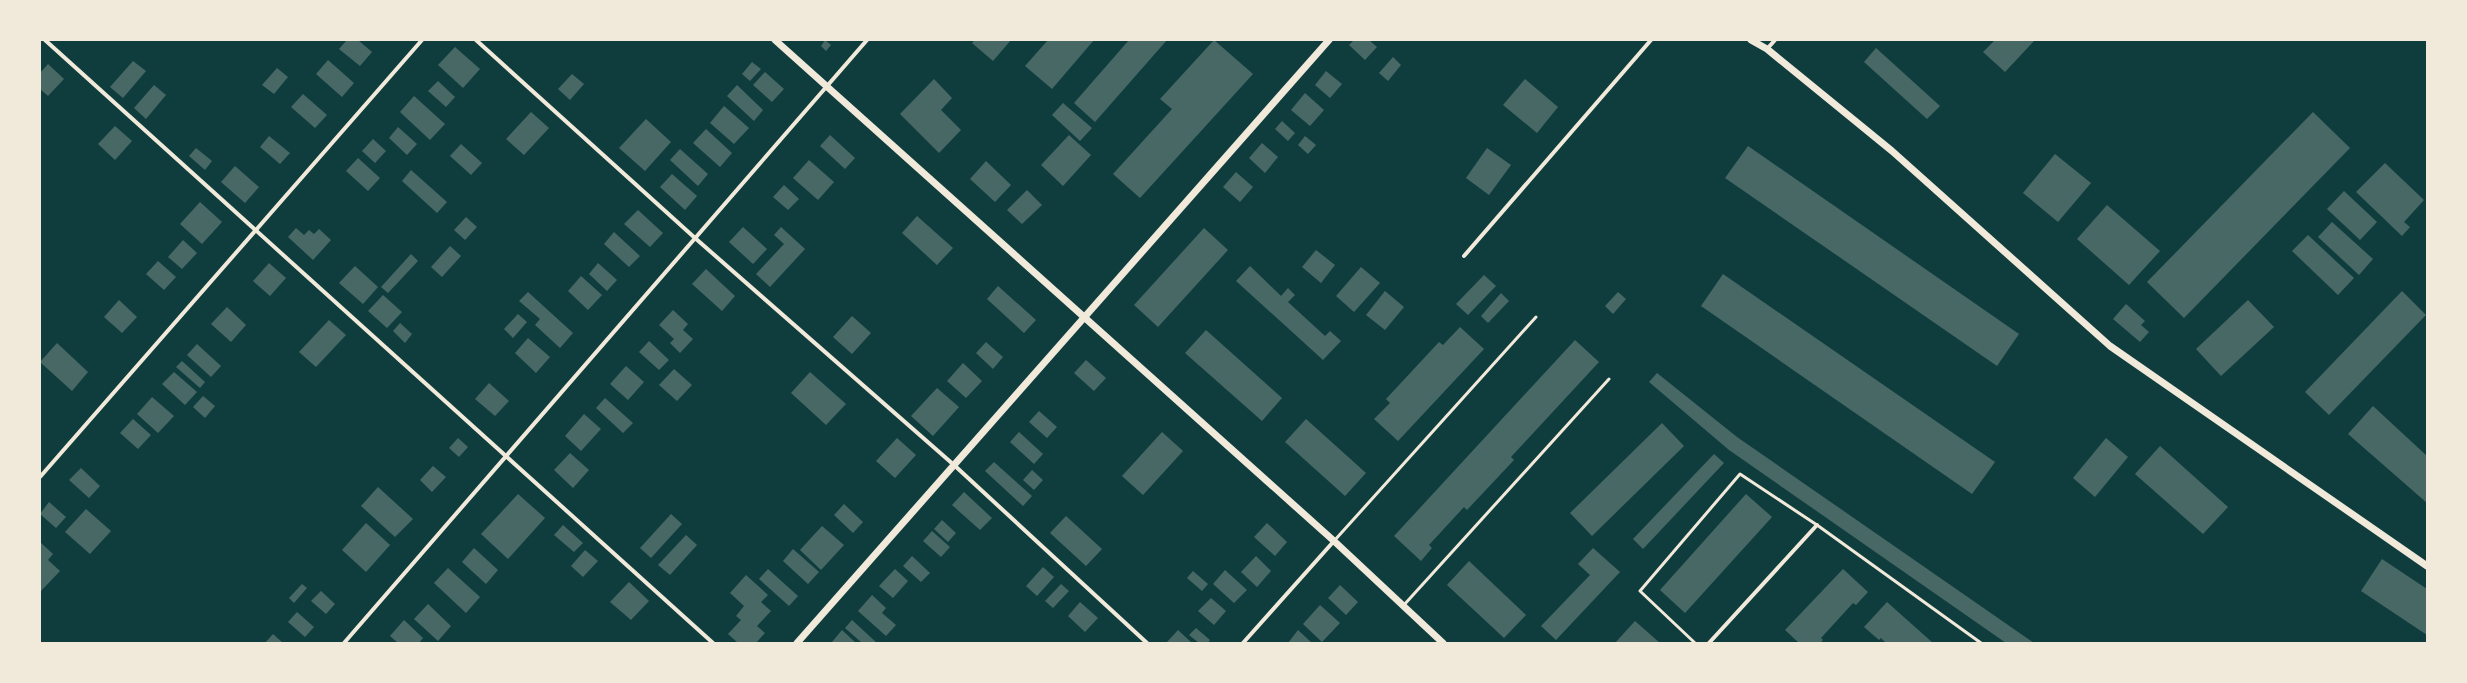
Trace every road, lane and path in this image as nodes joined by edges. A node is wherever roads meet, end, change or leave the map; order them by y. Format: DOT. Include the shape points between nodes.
graph roads {
  1 [pos="45,40"];
  2 [pos="422,40"];
  3 [pos="476,40"];
  4 [pos="775,40"];
  5 [pos="867,40"];
  6 [pos="1329,40"];
  7 [pos="1651,40"];
  8 [pos="1751,40"];
  9 [pos="1775,40"];
  10 [pos="1767,49"];
  11 [pos="826,86"];
  12 [pos="258,230"];
  13 [pos="695,238"];
  14 [pos="1464,256"];
  15 [pos="1084,317"];
  16 [pos="1536,317"];
  17 [pos="1609,380"];
  18 [pos="507,458"];
  19 [pos="954,465"];
  20 [pos="40,477"];
  21 [pos="1817,525"];
  22 [pos="1334,541"];
  23 [pos="2427,566"];
  24 [pos="1403,606"];
  25 [pos="344,643"];
  26 [pos="713,643"];
  27 [pos="797,643"];
  28 [pos="1147,643"];
  29 [pos="1243,643"];
  30 [pos="1443,643"];
  31 [pos="1695,643"];
  32 [pos="1709,643"];
  33 [pos="1981,643"];
  1 -- 12 [label="street"];
  2 -- 12 [label="street"];
  3 -- 13 [label="street"];
  4 -- 11 [label="street"];
  5 -- 11 [label="street"];
  6 -- 15 [label="street"];
  7 -- 14 [label="street"];
  8 -- 10 [label="street"];
  9 -- 10 [label="street"];
  10 -- 23 [label="street" via="1892,151 2110,346"];
  11 -- 13 [label="street"];
  11 -- 15 [label="street"];
  12 -- 18 [label="street"];
  12 -- 20 [label="street"];
  13 -- 18 [label="street"];
  13 -- 19 [label="street"];
  15 -- 19 [label="street"];
  15 -- 22 [label="street"];
  16 -- 22 [label="lane"];
  17 -- 24 [label="lane"];
  18 -- 25 [label="street"];
  18 -- 26 [label="street"];
  19 -- 27 [label="street"];
  19 -- 28 [label="street"];
  21 -- 31 [label="lane" via="1740,474 1640,591"];
  21 -- 32 [label="street"];
  21 -- 33 [label="lane"];
  22 -- 24 [label="street"];
  22 -- 29 [label="street"];
  24 -- 30 [label="street"];
}
